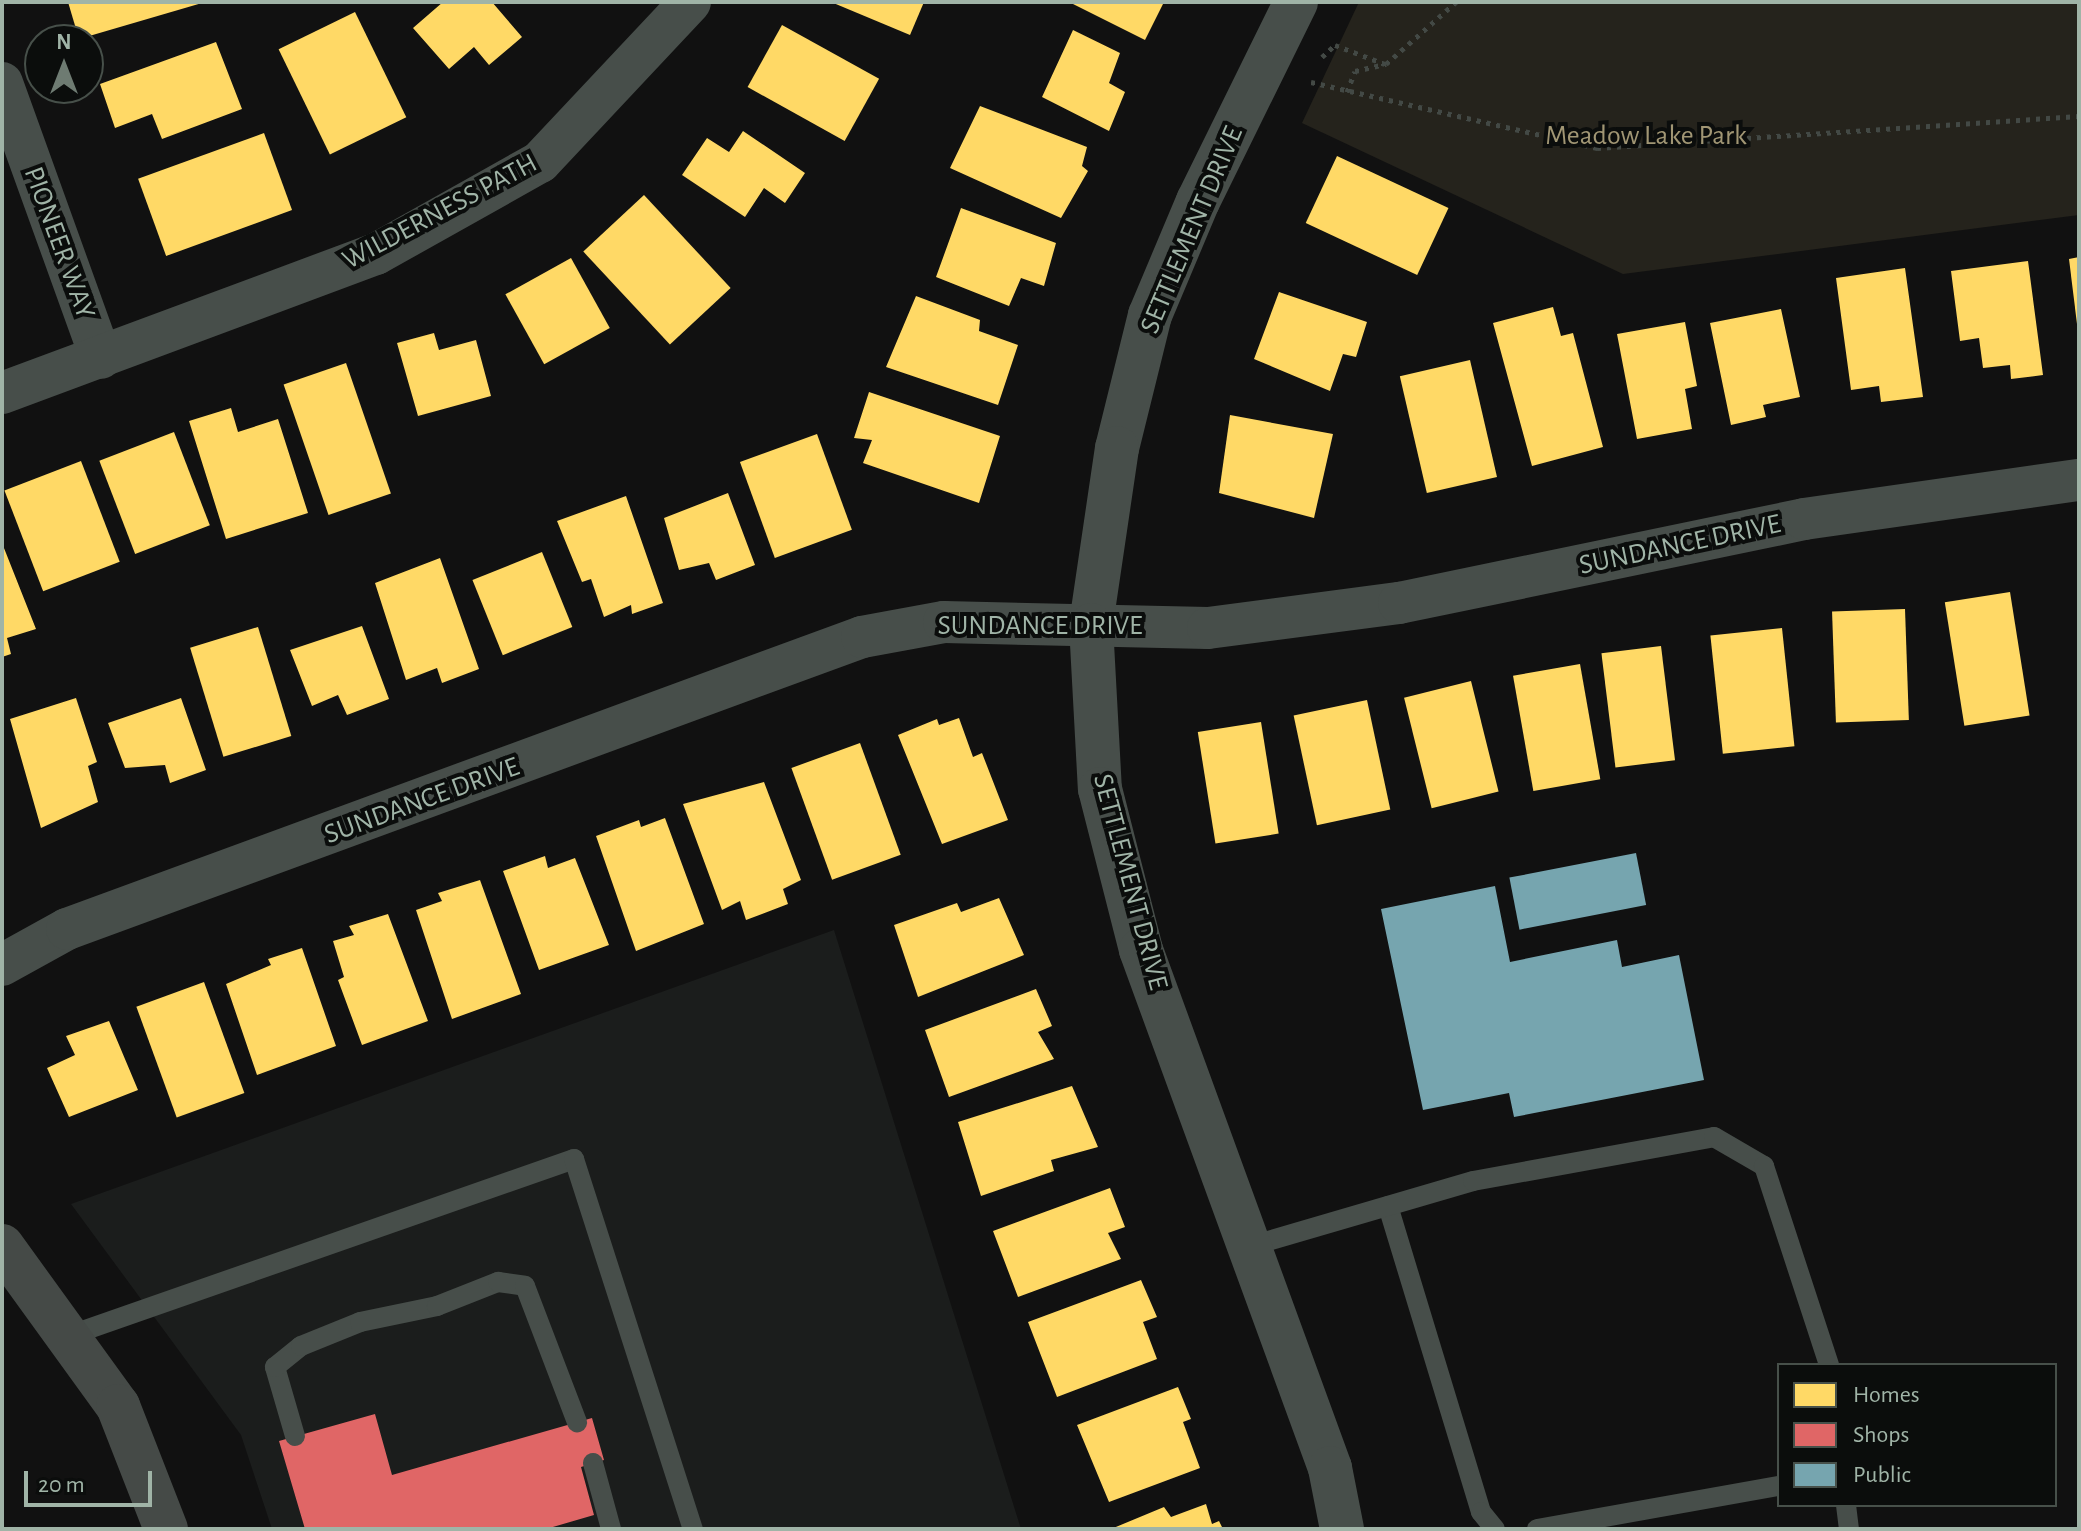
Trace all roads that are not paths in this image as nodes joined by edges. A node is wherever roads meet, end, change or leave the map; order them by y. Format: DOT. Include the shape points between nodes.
graph roads {
  1 [pos="690,2"];
  2 [pos="1296,2"];
  3 [pos="2,83"];
  4 [pos="101,358"];
  5 [pos="2,393"];
  6 [pos="2079,480"];
  7 [pos="1091,625"];
  8 [pos="2,965"];
  9 [pos="1388,1206"];
  10 [pos="2,1246"];
  11 [pos="1251,1246"];
  12 [pos="71,1335"];
  13 [pos="1828,1363"];
  14 [pos="577,1422"];
  15 [pos="295,1436"];
  16 [pos="593,1463"];
  17 [pos="1777,1486"];
  18 [pos="1846,1507"];
  19 [pos="166,1529"];
  20 [pos="611,1529"];
  21 [pos="693,1529"];
  22 [pos="1342,1529"];
  23 [pos="1495,1529"];
  24 [pos="1537,1529"];
  25 [pos="1849,1529"];
  1 -- 4 [label="street, WILDERNESS PATH" via="540,162 376,254"];
  2 -- 7 [label="street, SETTLEMENT DRIVE" via="1198,201 1150,315 1117,448"];
  3 -- 4 [label="street, PIONEER WAY"];
  4 -- 5 [label="street, WILDERNESS PATH"];
  6 -- 7 [label="street, SUNDANCE DRIVE" via="1804,519 1399,603 1208,628"];
  7 -- 8 [label="street, SUNDANCE DRIVE" via="944,622 862,637 67,929"];
  7 -- 11 [label="street, SETTLEMENT DRIVE" via="1100,789 1141,950"];
  9 -- 11 [label="lane"];
  9 -- 13 [label="lane" via="1473,1181 1714,1137 1764,1166"];
  9 -- 23 [label="lane" via="1481,1512"];
  10 -- 12 [label="main road"];
  11 -- 22 [label="street, SETTLEMENT DRIVE" via="1330,1468"];
  12 -- 19 [label="main road" via="118,1406"];
  12 -- 21 [label="lane" via="574,1159"];
  14 -- 15 [label="lane" via="525,1286 498,1282 437,1306 360,1322 301,1346 275,1367"];
  16 -- 20 [label="lane"];
  17 -- 24 [label="lane"];
  18 -- 25 [label="lane"];
}
